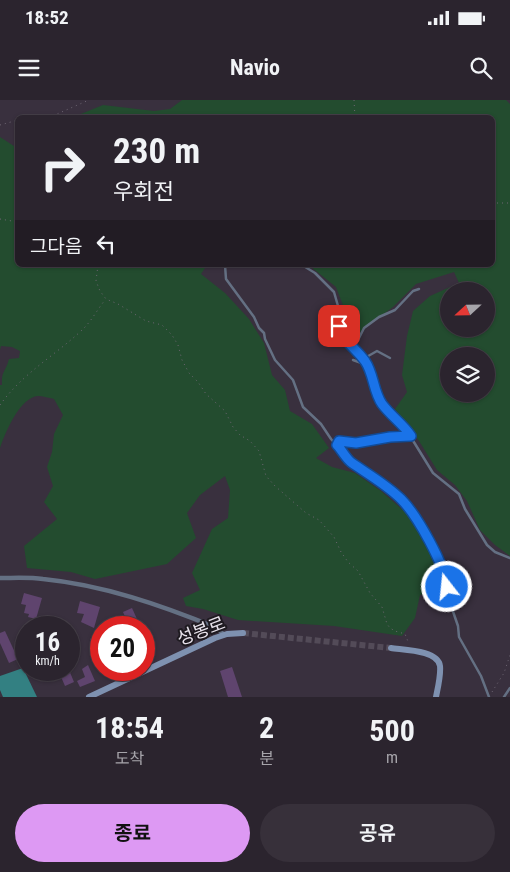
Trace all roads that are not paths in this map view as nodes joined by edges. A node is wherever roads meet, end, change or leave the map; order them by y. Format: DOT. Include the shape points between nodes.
graph roads {
  1 [pos="225,267"];
  2 [pos="305,267"];
  3 [pos="418,288"];
  4 [pos="349,344"];
  5 [pos="390,358"];
  6 [pos="363,359"];
  7 [pos="353,360"];
  8 [pos="368,365"];
  9 [pos="411,436"];
  10 [pos="337,445"];
  11 [pos="510,558"];
  12 [pos="0,578"];
  13 [pos="243,633"];
  14 [pos="224,635"];
  15 [pos="391,648"];
  16 [pos="510,688"];
  17 [pos="89,697"];
  18 [pos="436,697"];
  19 [pos="490,697"];
  20 [pos="504,697"];
  1 -- 10 [label="lane" via="226,279 264,332 276,360 293,380 300,402"];
  2 -- 4 [label="lane" via="334,292 339,326"];
  3 -- 4 [label="lane" via="394,310 364,328 358,340"];
  4 -- 6 [label="lane"];
  5 -- 6 [label="lane" via="377,351"];
  6 -- 8 [label="lane"];
  7 -- 8 [label="lane"];
  8 -- 9 [label="lane" via="382,405"];
  9 -- 10 [label="lane" via="356,443 339,441"];
  9 -- 11 [label="lane" via="433,473 459,494 487,545"];
  10 -- 19 [label="lane" via="351,462 402,500 433,547 446,580 459,637"];
  12 -- 14 [label="street" via="41,578 130,596 217,628"];
  13 -- 14 [label="street, 성봉로"];
  14 -- 17 [label="street, 성봉로"];
  15 -- 18 [label="street" via="426,653 436,658 440,665"];
  16 -- 20 [label="lane"];
}
